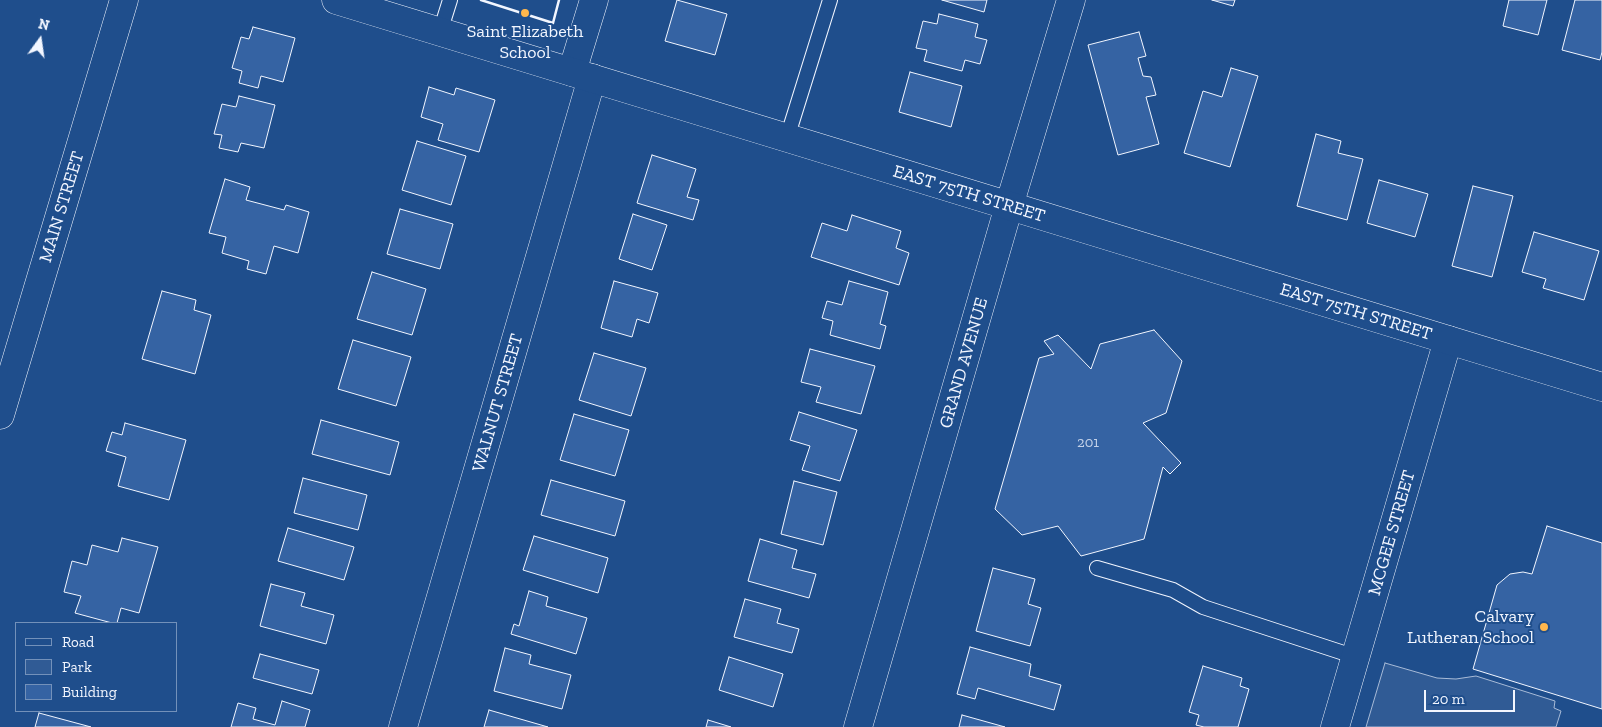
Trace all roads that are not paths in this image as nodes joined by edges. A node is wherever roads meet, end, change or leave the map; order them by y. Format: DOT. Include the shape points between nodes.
graph roads {
  1 [pos="124,0"];
  2 [pos="336,0"];
  3 [pos="450,0"];
  4 [pos="594,0"];
  5 [pos="830,0"];
  6 [pos="1071,0"];
  7 [pos="440,32"];
  8 [pos="582,75"];
  9 [pos="787,138"];
  10 [pos="1009,206"];
  11 [pos="1448,340"];
  12 [pos="1602,387"];
  13 [pos="0,415"];
  14 [pos="1097,568"];
  15 [pos="1356,656"];
  16 [pos="403,727"];
  17 [pos="858,727"];
  18 [pos="1335,727"];
  1 -- 13 [label="street, MAIN STREET"];
  2 -- 7 [label="street, EAST 75TH STREET"];
  3 -- 7 [label="lane"];
  4 -- 8 [label="street, WALNUT STREET"];
  5 -- 9 [label="lane"];
  6 -- 10 [label="street, GRAND AVENUE"];
  7 -- 8 [label="street, EAST 75TH STREET"];
  8 -- 9 [label="street, EAST 75TH STREET"];
  8 -- 16 [label="street, WALNUT STREET"];
  9 -- 10 [label="street, EAST 75TH STREET"];
  10 -- 11 [label="street, EAST 75TH STREET"];
  10 -- 17 [label="street, GRAND AVENUE"];
  11 -- 12 [label="street, EAST 75TH STREET"];
  11 -- 15 [label="street, MCGEE STREET"];
  14 -- 15 [label="lane" via="1173,590 1202,607"];
  15 -- 18 [label="street, MCGEE STREET"];
}
